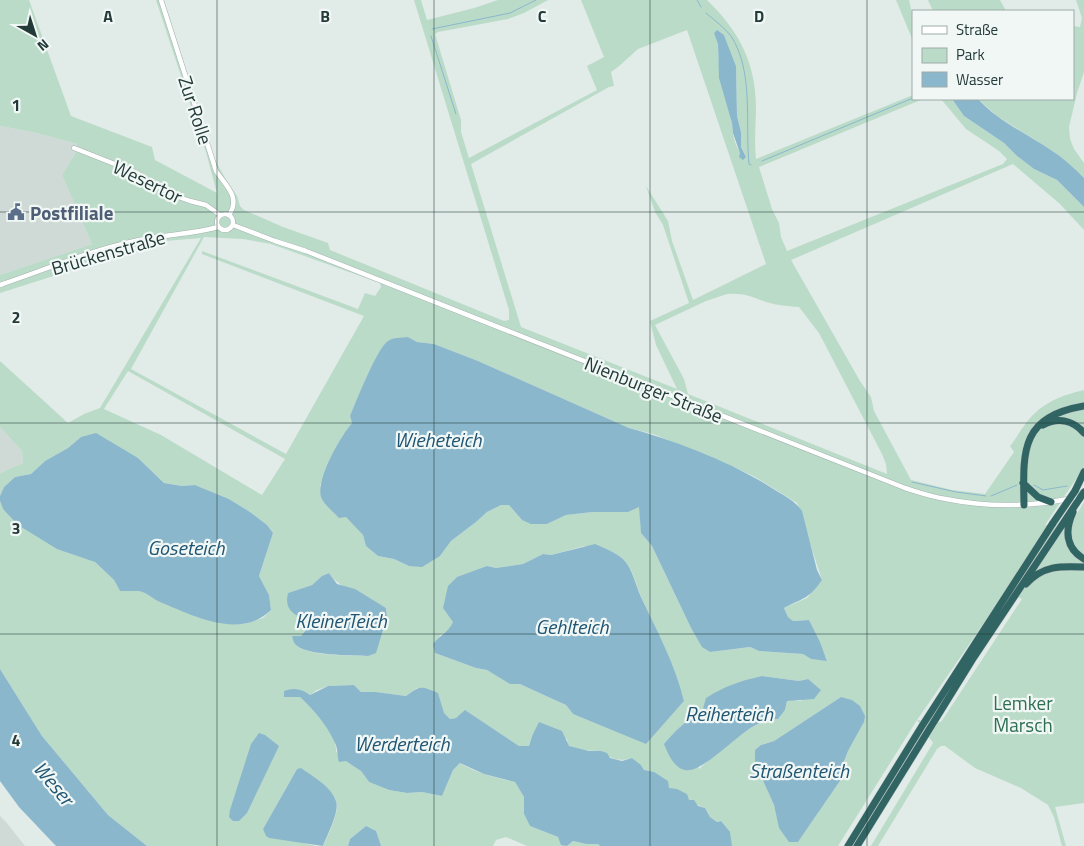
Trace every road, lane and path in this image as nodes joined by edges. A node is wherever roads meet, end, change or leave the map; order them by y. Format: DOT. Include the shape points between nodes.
graph roads {
  1 [pos="161,0"];
  2 [pos="74,148"];
  3 [pos="230,215"];
  4 [pos="220,216"];
  5 [pos="233,225"];
  6 [pos="218,227"];
  7 [pos="0,284"];
  8 [pos="1084,406"];
  9 [pos="1036,429"];
  10 [pos="1084,433"];
  11 [pos="1084,475"];
  12 [pos="1023,482"];
  13 [pos="1083,495"];
  14 [pos="1051,502"];
  15 [pos="1024,505"];
  16 [pos="1067,520"];
  17 [pos="1084,559"];
  18 [pos="1084,567"];
  19 [pos="1017,588"];
  20 [pos="925,728"];
  21 [pos="848,846"];
  22 [pos="857,846"];
  1 -- 3 [label="street, Zur Rolle" via="216,171 234,197"];
  2 -- 4 [label="street, Wesertor" via="135,172 173,195 206,205"];
  3 -- 4 [label="street"];
  3 -- 5 [label="street"];
  4 -- 6 [label="street"];
  5 -- 6 [label="street" via="227,230"];
  5 -- 15 [label="street, Nienburger Straße" via="334,261 888,482 945,499 989,505"];
  6 -- 7 [label="street, Brückenstraße" via="133,241"];
  8 -- 9 [label="highway" via="1051,416"];
  9 -- 10 [label="highway" via="1051,422 1066,421"];
  9 -- 12 [label="highway" via="1025,452"];
  11 -- 19 [label="highway, bridge"];
  12 -- 14 [label="highway" via="1038,497"];
  12 -- 15 [label="highway"];
  13 -- 14 [label="street, Nienburger Straße"];
  13 -- 16 [label="highway"];
  14 -- 15 [label="street, Nienburger Straße"];
  16 -- 17 [label="highway" via="1070,547"];
  16 -- 19 [label="highway"];
  18 -- 19 [label="highway" via="1045,569"];
  19 -- 20 [label="highway"];
  19 -- 20 [label="highway"];
  20 -- 21 [label="highway"];
  20 -- 22 [label="highway"];
}
